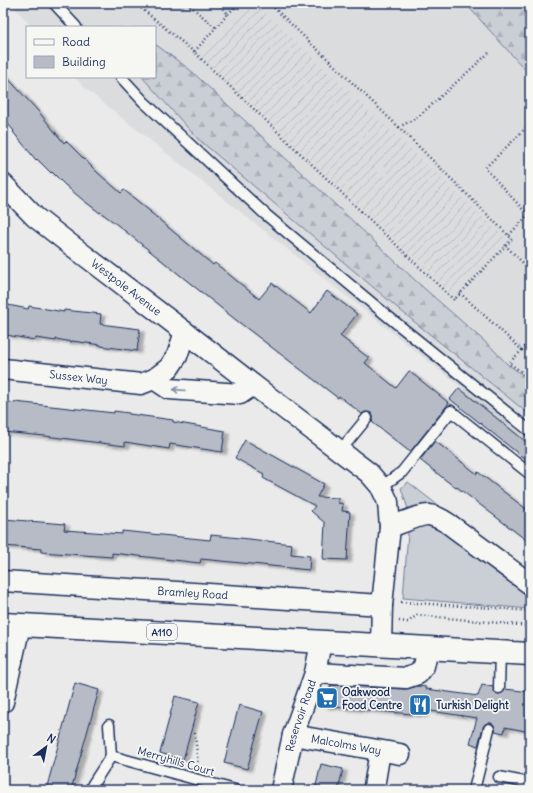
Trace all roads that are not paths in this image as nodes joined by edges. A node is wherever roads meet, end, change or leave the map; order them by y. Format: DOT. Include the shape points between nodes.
graph roads {
  1 [pos="54,3"];
  2 [pos="75,26"];
  3 [pos="122,78"];
  4 [pos="3,184"];
  5 [pos="186,332"];
  6 [pos="3,369"];
  7 [pos="154,379"];
  8 [pos="253,385"];
  9 [pos="367,418"];
  10 [pos="530,431"];
  11 [pos="340,451"];
  12 [pos="530,474"];
  13 [pos="381,487"];
  14 [pos="390,527"];
  15 [pos="3,581"];
  16 [pos="530,584"];
  17 [pos="391,604"];
  18 [pos="12,625"];
  19 [pos="321,642"];
  20 [pos="381,645"];
  21 [pos="428,648"];
  22 [pos="500,652"];
  23 [pos="530,654"];
  24 [pos="315,673"];
  25 [pos="499,688"];
  26 [pos="3,702"];
  27 [pos="109,726"];
  28 [pos="490,729"];
  29 [pos="293,735"];
  30 [pos="380,751"];
  31 [pos="400,754"];
  32 [pos="111,756"];
  33 [pos="499,777"];
  34 [pos="530,783"];
  35 [pos="374,787"];
  36 [pos="90,790"];
  37 [pos="235,790"];
  38 [pos="281,790"];
  39 [pos="474,790"];
  1 -- 2 [label="lane"];
  3 -- 10 [label="lane" via="144,102 265,214"];
  4 -- 5 [label="street, Westpole Avenue" via="35,217"];
  5 -- 7 [label="street, Sussex Way" via="177,356 169,368"];
  5 -- 8 [label="street, Westpole Avenue"];
  6 -- 7 [label="street, Sussex Way" via="141,384"];
  8 -- 7 [label="street, one-way" via="240,394 169,389"];
  8 -- 11 [label="street"];
  9 -- 11 [label="lane"];
  11 -- 13 [label="street" via="369,473"];
  12 -- 13 [label="lane" via="451,411 402,472"];
  13 -- 14 [label="street" via="388,502"];
  14 -- 16 [label="street" via="428,515 439,518"];
  14 -- 17 [label="street"];
  15 -- 17 [label="street, Bramley Road" via="357,605"];
  17 -- 20 [label="street"];
  18 -- 19 [label="main road, A110"];
  18 -- 26 [label="street"];
  19 -- 20 [label="main road, A110"];
  19 -- 24 [label="street, Reservoir Road"];
  20 -- 21 [label="main road, A110"];
  21 -- 22 [label="main road, A110"];
  21 -- 24 [label="street" via="424,666 418,674 406,678"];
  22 -- 23 [label="main road, A110"];
  22 -- 25 [label="lane"];
  24 -- 29 [label="street, Reservoir Road"];
  27 -- 32 [label="lane"];
  28 -- 39 [label="lane"];
  29 -- 30 [label="street, Malcolms Way"];
  29 -- 38 [label="street, Reservoir Road"];
  30 -- 31 [label="street, Malcolms Way"];
  30 -- 35 [label="street"];
  32 -- 36 [label="lane"];
  32 -- 37 [label="lane, Merryhills Court"];
  33 -- 34 [label="lane"];
}
